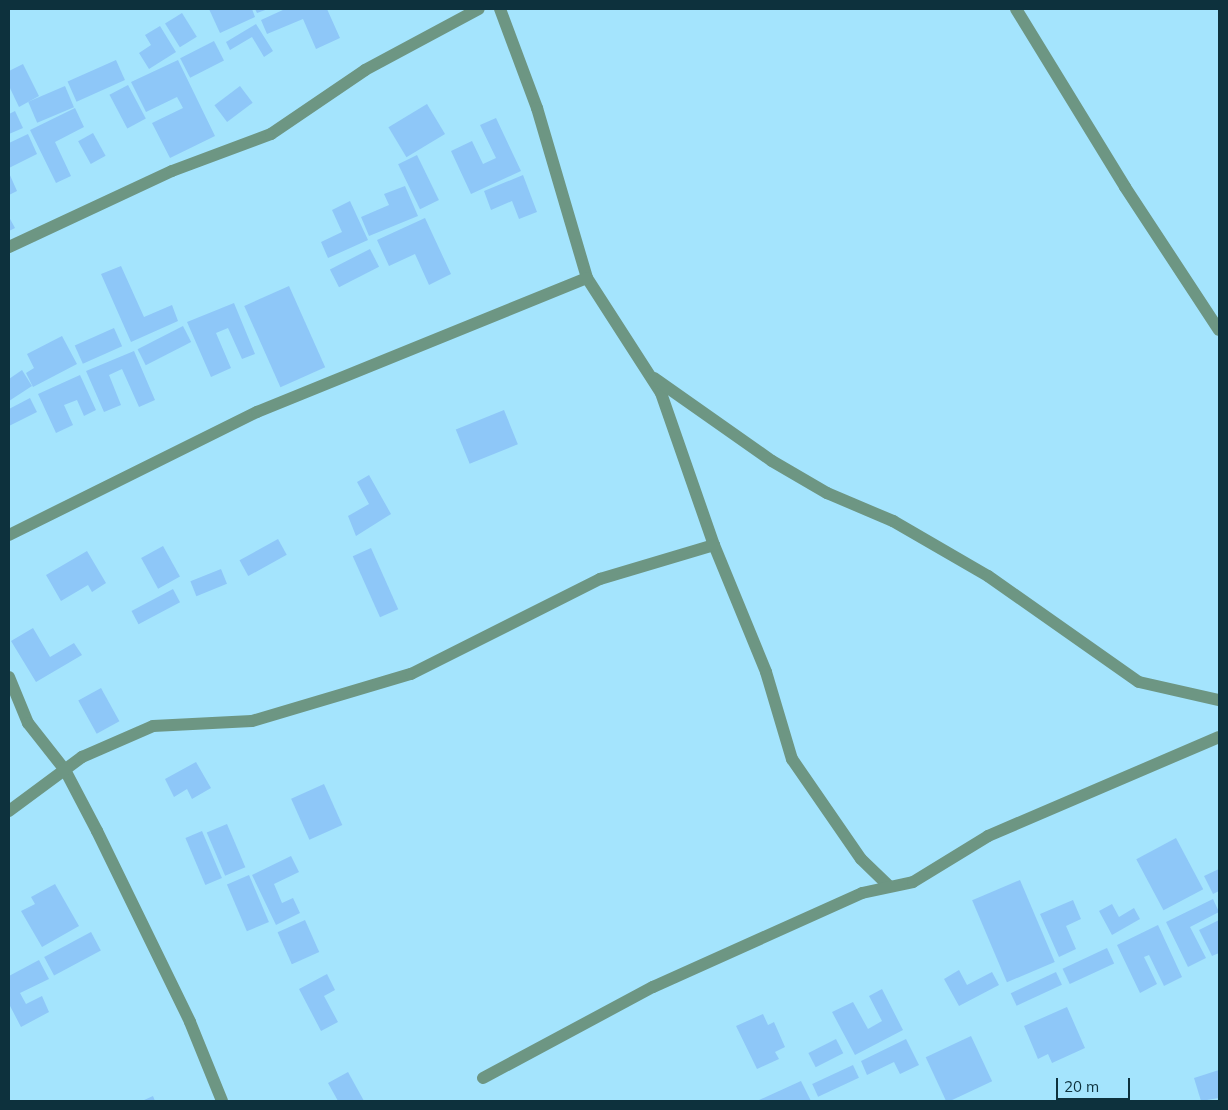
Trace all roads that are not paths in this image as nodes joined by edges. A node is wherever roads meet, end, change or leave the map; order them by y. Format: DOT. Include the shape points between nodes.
graph roads {
  1 [pos="479,9"];
  2 [pos="500,9"];
  3 [pos="1016,9"];
  4 [pos="9,247"];
  5 [pos="587,278"];
  6 [pos="1219,330"];
  7 [pos="652,376"];
  8 [pos="9,535"];
  9 [pos="714,546"];
  10 [pos="9,677"];
  11 [pos="1219,700"];
  12 [pos="1219,737"];
  13 [pos="65,770"];
  14 [pos="9,811"];
  15 [pos="889,886"];
  16 [pos="483,1078"];
  17 [pos="222,1101"];
  1 -- 4 [label="street" via="365,70 271,134 172,171"];
  2 -- 5 [label="street" via="537,108"];
  3 -- 6 [label="street" via="1125,188"];
  5 -- 7 [label="street"];
  5 -- 8 [label="street" via="257,412"];
  7 -- 9 [label="street"];
  7 -- 11 [label="street" via="707,410 772,461 827,493 893,521 988,576 1139,682"];
  9 -- 13 [label="street" via="600,578 411,674 252,721 153,726 104,745"];
  9 -- 15 [label="street" via="761,658 800,777 861,860"];
  10 -- 13 [label="street" via="28,723"];
  12 -- 15 [label="street" via="988,836 913,882"];
  13 -- 14 [label="street"];
  13 -- 17 [label="street" via="190,1022"];
  15 -- 16 [label="street" via="862,893 631,997"];
}
